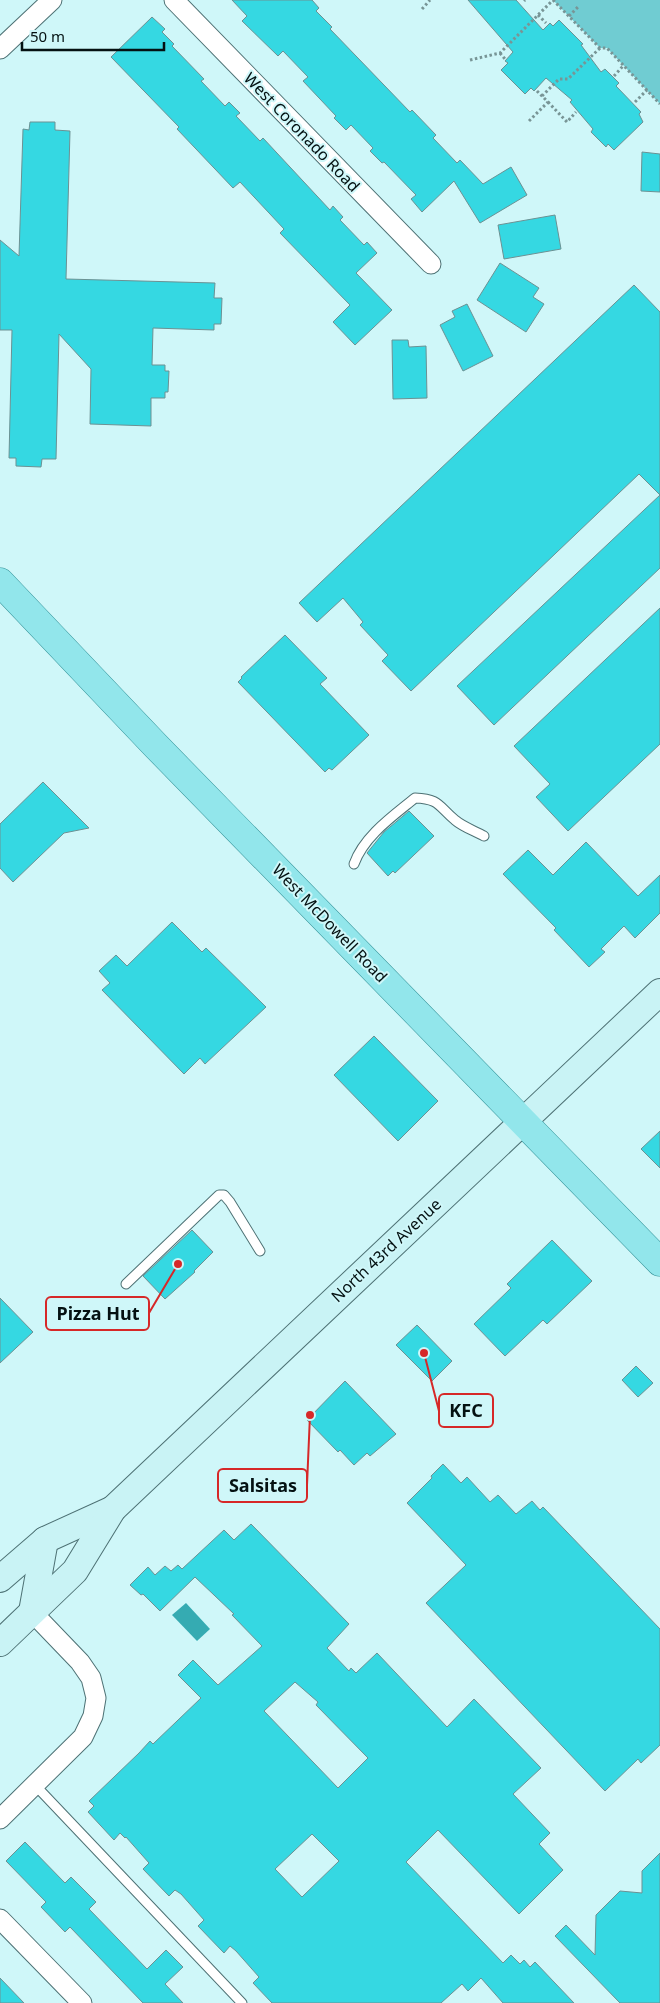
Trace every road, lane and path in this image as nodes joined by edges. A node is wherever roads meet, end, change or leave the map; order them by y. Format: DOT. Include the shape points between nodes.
graph roads {
  1 [pos="52,0"];
  2 [pos="174,0"];
  3 [pos="430,0"];
  4 [pos="553,0"];
  5 [pos="578,7"];
  6 [pos="422,9"];
  7 [pos="538,15"];
  8 [pos="568,16"];
  9 [pos="546,23"];
  10 [pos="600,48"];
  11 [pos="0,49"];
  12 [pos="500,53"];
  13 [pos="505,59"];
  14 [pos="470,60"];
  15 [pos="624,66"];
  16 [pos="614,76"];
  17 [pos="536,90"];
  18 [pos="647,90"];
  19 [pos="542,96"];
  20 [pos="548,102"];
  21 [pos="635,102"];
  22 [pos="660,104"];
  23 [pos="576,112"];
  24 [pos="529,121"];
  25 [pos="431,264"];
  26 [pos="0,582"];
  27 [pos="484,836"];
  28 [pos="354,864"];
  29 [pos="660,992"];
  30 [pos="524,1121"];
  31 [pos="260,1251"];
  32 [pos="660,1262"];
  33 [pos="126,1284"];
  34 [pos="113,1508"];
  35 [pos="45,1540"];
  36 [pos="75,1571"];
  37 [pos="0,1579"];
  38 [pos="32,1612"];
  39 [pos="0,1643"];
  40 [pos="35,1785"];
  41 [pos="0,1820"];
  42 [pos="0,1919"];
  43 [pos="82,2003"];
  44 [pos="242,2003"];
  1 -- 11 [label="street"];
  2 -- 25 [label="street, West Coronado Road"];
  3 -- 6 [label="path"];
  4 -- 7 [label="path"];
  4 -- 8 [label="path"];
  5 -- 8 [label="path"];
  7 -- 9 [label="path"];
  7 -- 12 [label="path"];
  8 -- 10 [label="path"];
  10 -- 15 [label="path" via="607,48"];
  10 -- 19 [label="path" via="568,79 559,79"];
  12 -- 13 [label="path"];
  12 -- 14 [label="path"];
  15 -- 16 [label="path"];
  15 -- 18 [label="path"];
  17 -- 19 [label="path"];
  18 -- 21 [label="path"];
  18 -- 22 [label="path"];
  19 -- 20 [label="path"];
  20 -- 23 [label="path" via="567,122"];
  20 -- 24 [label="path"];
  26 -- 30 [label="main road, West McDowell Road"];
  27 -- 28 [label="lane" via="456,821 430,798 415,798 368,840 358,851"];
  29 -- 30 [label="main road, North 43rd Avenue"];
  30 -- 32 [label="main road, West McDowell Road"];
  30 -- 34 [label="main road, North 43rd Avenue"];
  31 -- 33 [label="lane" via="230,1202 224,1195 219,1195"];
  34 -- 35 [label="main road, North 43rd Avenue"];
  34 -- 36 [label="main road, North 43rd Avenue"];
  35 -- 36 [label="main road"];
  35 -- 37 [label="main road, North 43rd Avenue"];
  35 -- 38 [label="main road"];
  36 -- 38 [label="main road, North 43rd Avenue"];
  38 -- 39 [label="main road, North 43rd Avenue"];
  38 -- 40 [label="street" via="80,1662 91,1678 96,1698 93,1716 83,1737"];
  40 -- 41 [label="street"];
  40 -- 44 [label="lane"];
  42 -- 43 [label="street"];
}
